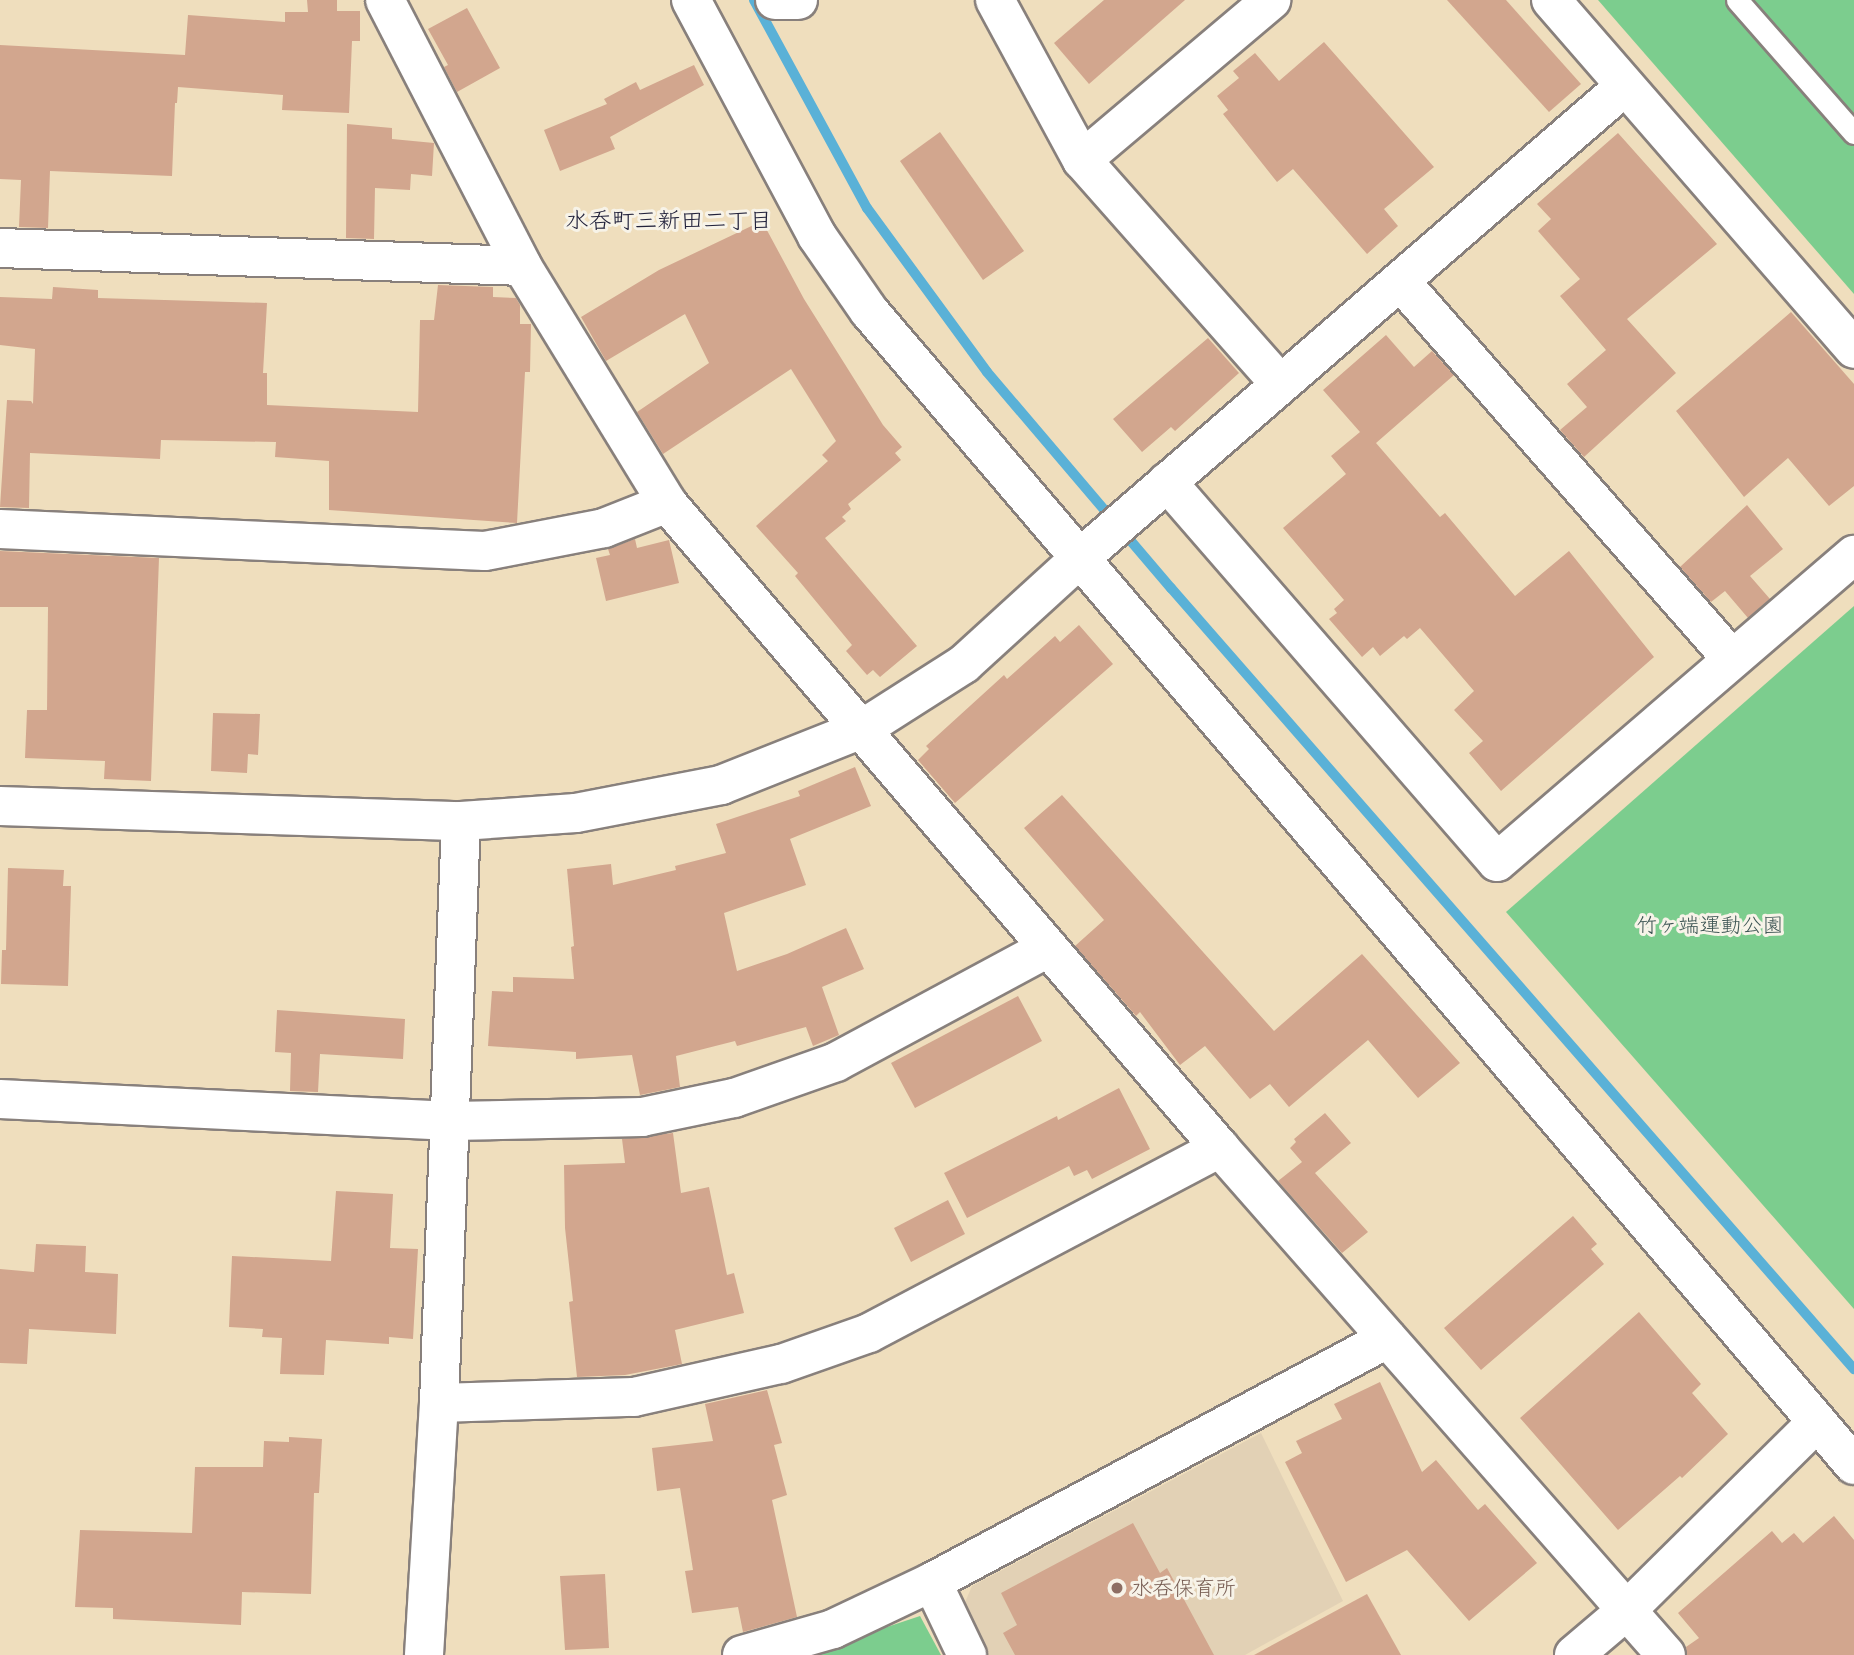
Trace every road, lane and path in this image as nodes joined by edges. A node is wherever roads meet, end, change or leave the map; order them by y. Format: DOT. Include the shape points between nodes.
graph roads {
  1 [pos="385,0"];
  2 [pos="691,0"];
  3 [pos="775,0"];
  4 [pos="780,0"];
  5 [pos="798,0"];
  6 [pos="995,0"];
  7 [pos="1271,0"];
  8 [pos="1551,0"];
  9 [pos="1737,0"];
  10 [pos="1625,86"];
  11 [pos="1854,133"];
  12 [pos="1082,160"];
  13 [pos="0,248"];
  14 [pos="522,266"];
  15 [pos="1400,281"];
  16 [pos="1854,349"];
  17 [pos="1280,384"];
  18 [pos="1155,493"];
  19 [pos="667,503"];
  20 [pos="0,529"];
  21 [pos="1091,549"];
  22 [pos="1854,555"];
  23 [pos="1732,659"];
  24 [pos="862,729"];
  25 [pos="0,806"];
  26 [pos="461,821"];
  27 [pos="1048,948"];
  28 [pos="0,1099"];
  29 [pos="451,1121"];
  30 [pos="1220,1148"];
  31 [pos="1387,1339"];
  32 [pos="439,1403"];
  33 [pos="1816,1423"];
  34 [pos="1854,1465"];
  35 [pos="932,1582"];
  36 [pos="1627,1610"];
  37 [pos="424,1655"];
  38 [pos="742,1655"];
  39 [pos="967,1655"];
  40 [pos="1574,1655"];
  41 [pos="1666,1655"];
  1 -- 14 [label="street"];
  2 -- 21 [label="street" via="817,236 869,311"];
  3 -- 4 [label="street"];
  4 -- 5 [label="street"];
  6 -- 12 [label="street"];
  7 -- 12 [label="street"];
  8 -- 10 [label="street"];
  9 -- 11 [label="lane"];
  10 -- 15 [label="street"];
  10 -- 16 [label="street"];
  12 -- 17 [label="street"];
  13 -- 14 [label="street"];
  14 -- 19 [label="street"];
  15 -- 17 [label="street"];
  15 -- 23 [label="street"];
  17 -- 18 [label="street"];
  18 -- 21 [label="street"];
  18 -- 23 [label="street" via="1497,862"];
  19 -- 20 [label="street" via="604,528 485,551"];
  19 -- 24 [label="street"];
  21 -- 24 [label="street" via="964,664"];
  21 -- 33 [label="street"];
  22 -- 23 [label="street"];
  24 -- 26 [label="street" via="721,785 576,813"];
  24 -- 27 [label="street"];
  25 -- 26 [label="street"];
  26 -- 29 [label="street"];
  27 -- 29 [label="street" via="836,1062 734,1098 642,1117"];
  27 -- 30 [label="street"];
  28 -- 29 [label="street"];
  29 -- 32 [label="street"];
  30 -- 31 [label="street"];
  30 -- 32 [label="street" via="869,1333 781,1364 634,1397"];
  31 -- 35 [label="street"];
  31 -- 36 [label="street"];
  32 -- 37 [label="street"];
  33 -- 34 [label="street"];
  33 -- 36 [label="street"];
  35 -- 38 [label="street" via="833,1629"];
  35 -- 39 [label="street"];
  36 -- 40 [label="street"];
  36 -- 41 [label="street"];
}
